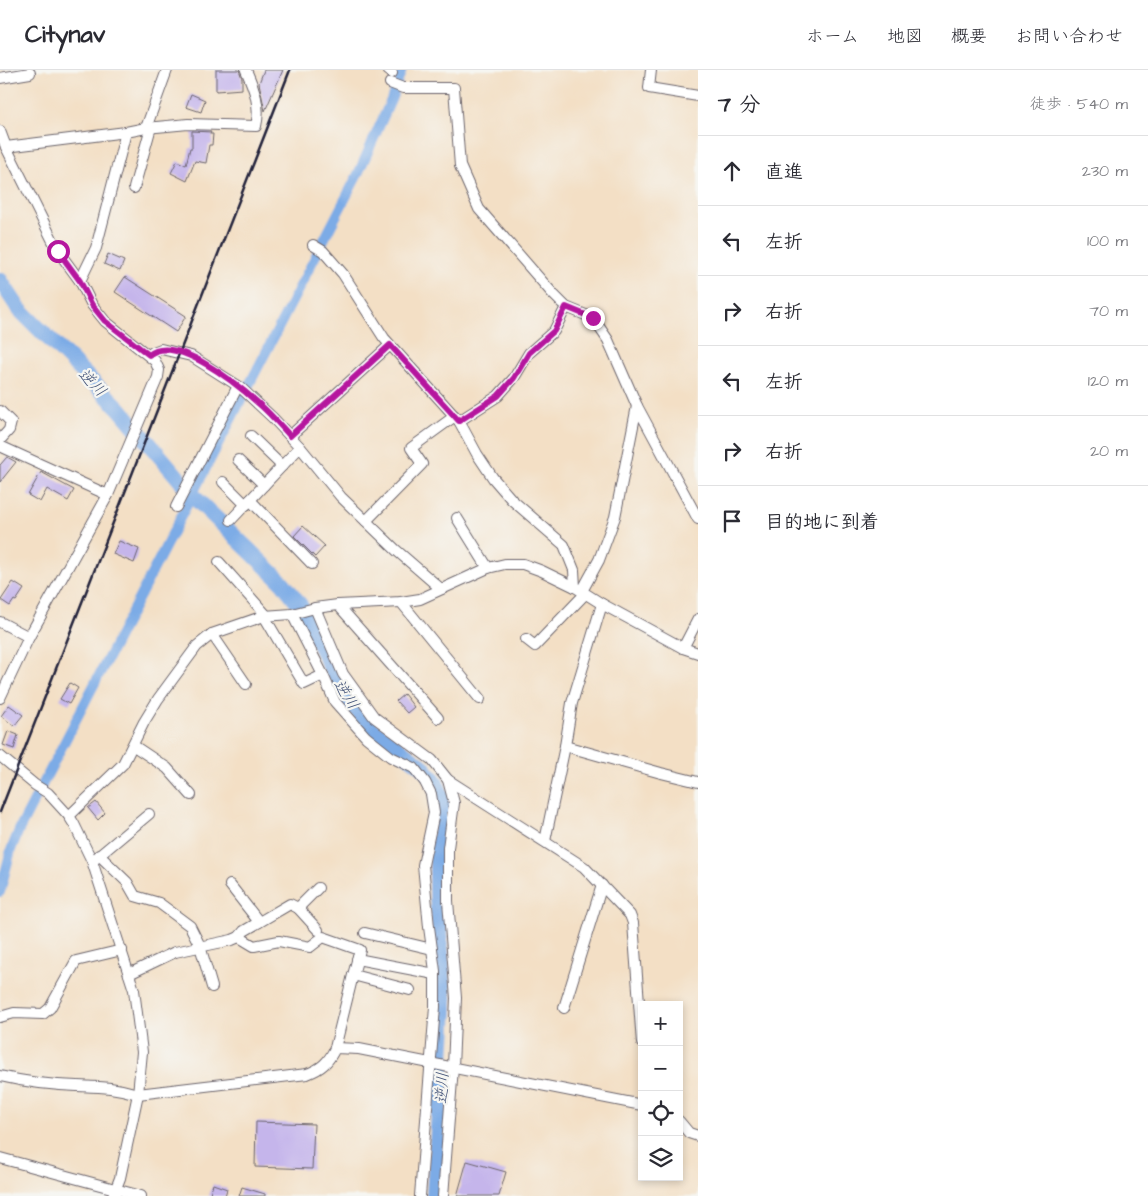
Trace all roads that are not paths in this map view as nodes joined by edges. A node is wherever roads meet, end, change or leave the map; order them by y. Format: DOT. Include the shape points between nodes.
graph roads {
  1 [pos="167,70"];
  2 [pos="246,70"];
  3 [pos="651,70"];
  4 [pos="30,73"];
  5 [pos="0,78"];
  6 [pos="393,79"];
  7 [pos="698,96"];
  8 [pos="149,127"];
  9 [pos="0,131"];
  10 [pos="126,132"];
  11 [pos="6,147"];
  12 [pos="134,188"];
  13 [pos="317,248"];
  14 [pos="80,281"];
  15 [pos="566,307"];
  16 [pos="390,345"];
  17 [pos="149,355"];
  18 [pos="239,387"];
  19 [pos="637,406"];
  20 [pos="0,411"];
  21 [pos="457,418"];
  22 [pos="251,436"];
  23 [pos="290,436"];
  24 [pos="0,440"];
  25 [pos="0,446"];
  26 [pos="300,447"];
  27 [pos="238,460"];
  28 [pos="282,466"];
  29 [pos="223,482"];
  30 [pos="264,485"];
  31 [pos="108,495"];
  32 [pos="248,502"];
  33 [pos="176,508"];
  34 [pos="457,518"];
  35 [pos="698,519"];
  36 [pos="231,520"];
  37 [pos="366,521"];
  38 [pos="220,562"];
  39 [pos="312,564"];
  40 [pos="488,568"];
  41 [pos="441,590"];
  42 [pos="581,591"];
  43 [pos="401,602"];
  44 [pos="602,604"];
  45 [pos="338,605"];
  46 [pos="311,609"];
  47 [pos="294,613"];
  48 [pos="265,616"];
  49 [pos="698,619"];
  50 [pos="0,622"];
  51 [pos="212,634"];
  52 [pos="29,637"];
  53 [pos="526,639"];
  54 [pos="683,648"];
  55 [pos="698,653"];
  56 [pos="323,674"];
  57 [pos="246,684"];
  58 [pos="0,698"];
  59 [pos="480,699"];
  60 [pos="438,718"];
  61 [pos="134,746"];
  62 [pos="565,746"];
  63 [pos="0,756"];
  64 [pos="448,780"];
  65 [pos="698,782"];
  66 [pos="191,794"];
  67 [pos="150,814"];
  68 [pos="69,816"];
  69 [pos="545,841"];
  70 [pos="96,858"];
  71 [pos="230,885"];
  72 [pos="602,885"];
  73 [pos="318,888"];
  74 [pos="298,908"];
  75 [pos="259,922"];
  76 [pos="318,930"];
  77 [pos="365,933"];
  78 [pos="239,937"];
  79 [pos="200,946"];
  80 [pos="432,949"];
  81 [pos="122,950"];
  82 [pos="357,960"];
  83 [pos="129,974"];
  84 [pos="435,974"];
  85 [pos="353,975"];
  86 [pos="212,987"];
  87 [pos="410,990"];
  88 [pos="639,1001"];
  89 [pos="564,1008"];
  90 [pos="0,1017"];
  91 [pos="334,1048"];
  92 [pos="434,1063"];
  93 [pos="451,1066"];
  94 [pos="0,1076"];
  95 [pos="138,1094"];
  96 [pos="638,1104"];
  97 [pos="683,1125"];
  98 [pos="698,1136"];
  99 [pos="0,1158"];
  100 [pos="114,1192"];
  101 [pos="141,1196"];
  102 [pos="420,1196"];
  103 [pos="443,1196"];
  1 -- 8 [label="street"];
  2 -- 8 [label="street" via="256,97 256,126 188,124"];
  3 -- 7 [label="street" via="649,88"];
  4 -- 5 [label="street"];
  6 -- 15 [label="street" via="454,88 460,166 479,209"];
  8 -- 10 [label="street"];
  8 -- 12 [label="street"];
  9 -- 11 [label="street"];
  10 -- 11 [label="street"];
  10 -- 14 [label="street" via="96,248"];
  11 -- 14 [label="street" via="58,251"];
  13 -- 16 [label="street" via="343,274"];
  14 -- 17 [label="street" via="92,305 105,321"];
  15 -- 19 [label="street" via="593,318 608,340"];
  15 -- 21 [label="street" via="554,331 529,353 498,396"];
  16 -- 21 [label="street"];
  16 -- 23 [label="street"];
  17 -- 18 [label="street" via="161,349 191,356"];
  17 -- 31 [label="street" via="159,370 158,377"];
  18 -- 23 [label="street"];
  18 -- 33 [label="street"];
  19 -- 35 [label="street"];
  19 -- 42 [label="street" via="615,517 599,560"];
  20 -- 24 [label="street" via="11,422"];
  21 -- 37 [label="street" via="411,448 422,464"];
  21 -- 42 [label="street" via="493,478 512,500 564,545"];
  22 -- 28 [label="street"];
  23 -- 26 [label="street"];
  25 -- 31 [label="street"];
  26 -- 28 [label="street"];
  26 -- 37 [label="street" via="341,497"];
  27 -- 30 [label="street"];
  28 -- 30 [label="street"];
  29 -- 32 [label="street"];
  30 -- 32 [label="street"];
  31 -- 52 [label="street"];
  32 -- 36 [label="street"];
  32 -- 39 [label="street"];
  34 -- 40 [label="street"];
  37 -- 41 [label="street"];
  38 -- 48 [label="street"];
  40 -- 41 [label="street"];
  40 -- 42 [label="street" via="524,564"];
  41 -- 43 [label="street" via="420,599"];
  42 -- 44 [label="street"];
  42 -- 53 [label="street" via="535,646"];
  43 -- 45 [label="street"];
  43 -- 59 [label="street"];
  44 -- 54 [label="street"];
  44 -- 62 [label="street" via="572,703"];
  45 -- 46 [label="street"];
  45 -- 60 [label="street"];
  46 -- 47 [label="street"];
  46 -- 64 [label="street" via="343,674 374,717 432,760"];
  47 -- 48 [label="street"];
  47 -- 56 [label="street"];
  48 -- 51 [label="street"];
  48 -- 56 [label="street" via="304,684"];
  49 -- 54 [label="street"];
  50 -- 52 [label="street"];
  51 -- 57 [label="street"];
  51 -- 61 [label="street" via="197,646 158,699"];
  52 -- 58 [label="street"];
  54 -- 55 [label="street"];
  56 -- 80 [label="street" via="335,702 366,737 391,757 414,768 431,794 434,813 423,865"];
  61 -- 66 [label="street" via="167,768"];
  61 -- 68 [label="street" via="123,764"];
  62 -- 65 [label="street"];
  62 -- 69 [label="street"];
  63 -- 68 [label="street" via="48,793"];
  64 -- 69 [label="street"];
  64 -- 93 [label="street" via="454,803 448,848 448,901 456,998"];
  67 -- 70 [label="street"];
  68 -- 70 [label="street"];
  69 -- 72 [label="street" via="584,867"];
  70 -- 79 [label="street" via="127,882 135,896 159,903 190,926"];
  70 -- 81 [label="street"];
  71 -- 75 [label="street"];
  72 -- 88 [label="street" via="630,915 633,923"];
  72 -- 89 [label="street"];
  73 -- 74 [label="street"];
  74 -- 75 [label="street" via="290,904"];
  74 -- 76 [label="street"];
  75 -- 78 [label="street"];
  77 -- 80 [label="street"];
  78 -- 79 [label="street"];
  78 -- 82 [label="street" via="254,946 279,941 310,947 323,938 360,950"];
  79 -- 83 [label="street" via="175,952"];
  79 -- 86 [label="street"];
  80 -- 84 [label="street"];
  81 -- 83 [label="street"];
  81 -- 90 [label="street" via="76,961 50,1008 43,1014 14,1013"];
  82 -- 84 [label="street"];
  82 -- 85 [label="street"];
  83 -- 95 [label="street" via="142,1052"];
  84 -- 92 [label="street"];
  85 -- 87 [label="street"];
  85 -- 91 [label="street"];
  91 -- 92 [label="street" via="359,1049"];
  91 -- 95 [label="street" via="320,1068 306,1074"];
  92 -- 93 [label="street"];
  92 -- 102 [label="street"];
  93 -- 96 [label="street"];
  93 -- 103 [label="street"];
  94 -- 95 [label="street" via="19,1081 119,1088"];
  95 -- 100 [label="street"];
  97 -- 98 [label="street"];
  99 -- 100 [label="street"];
  100 -- 101 [label="street"];
}
